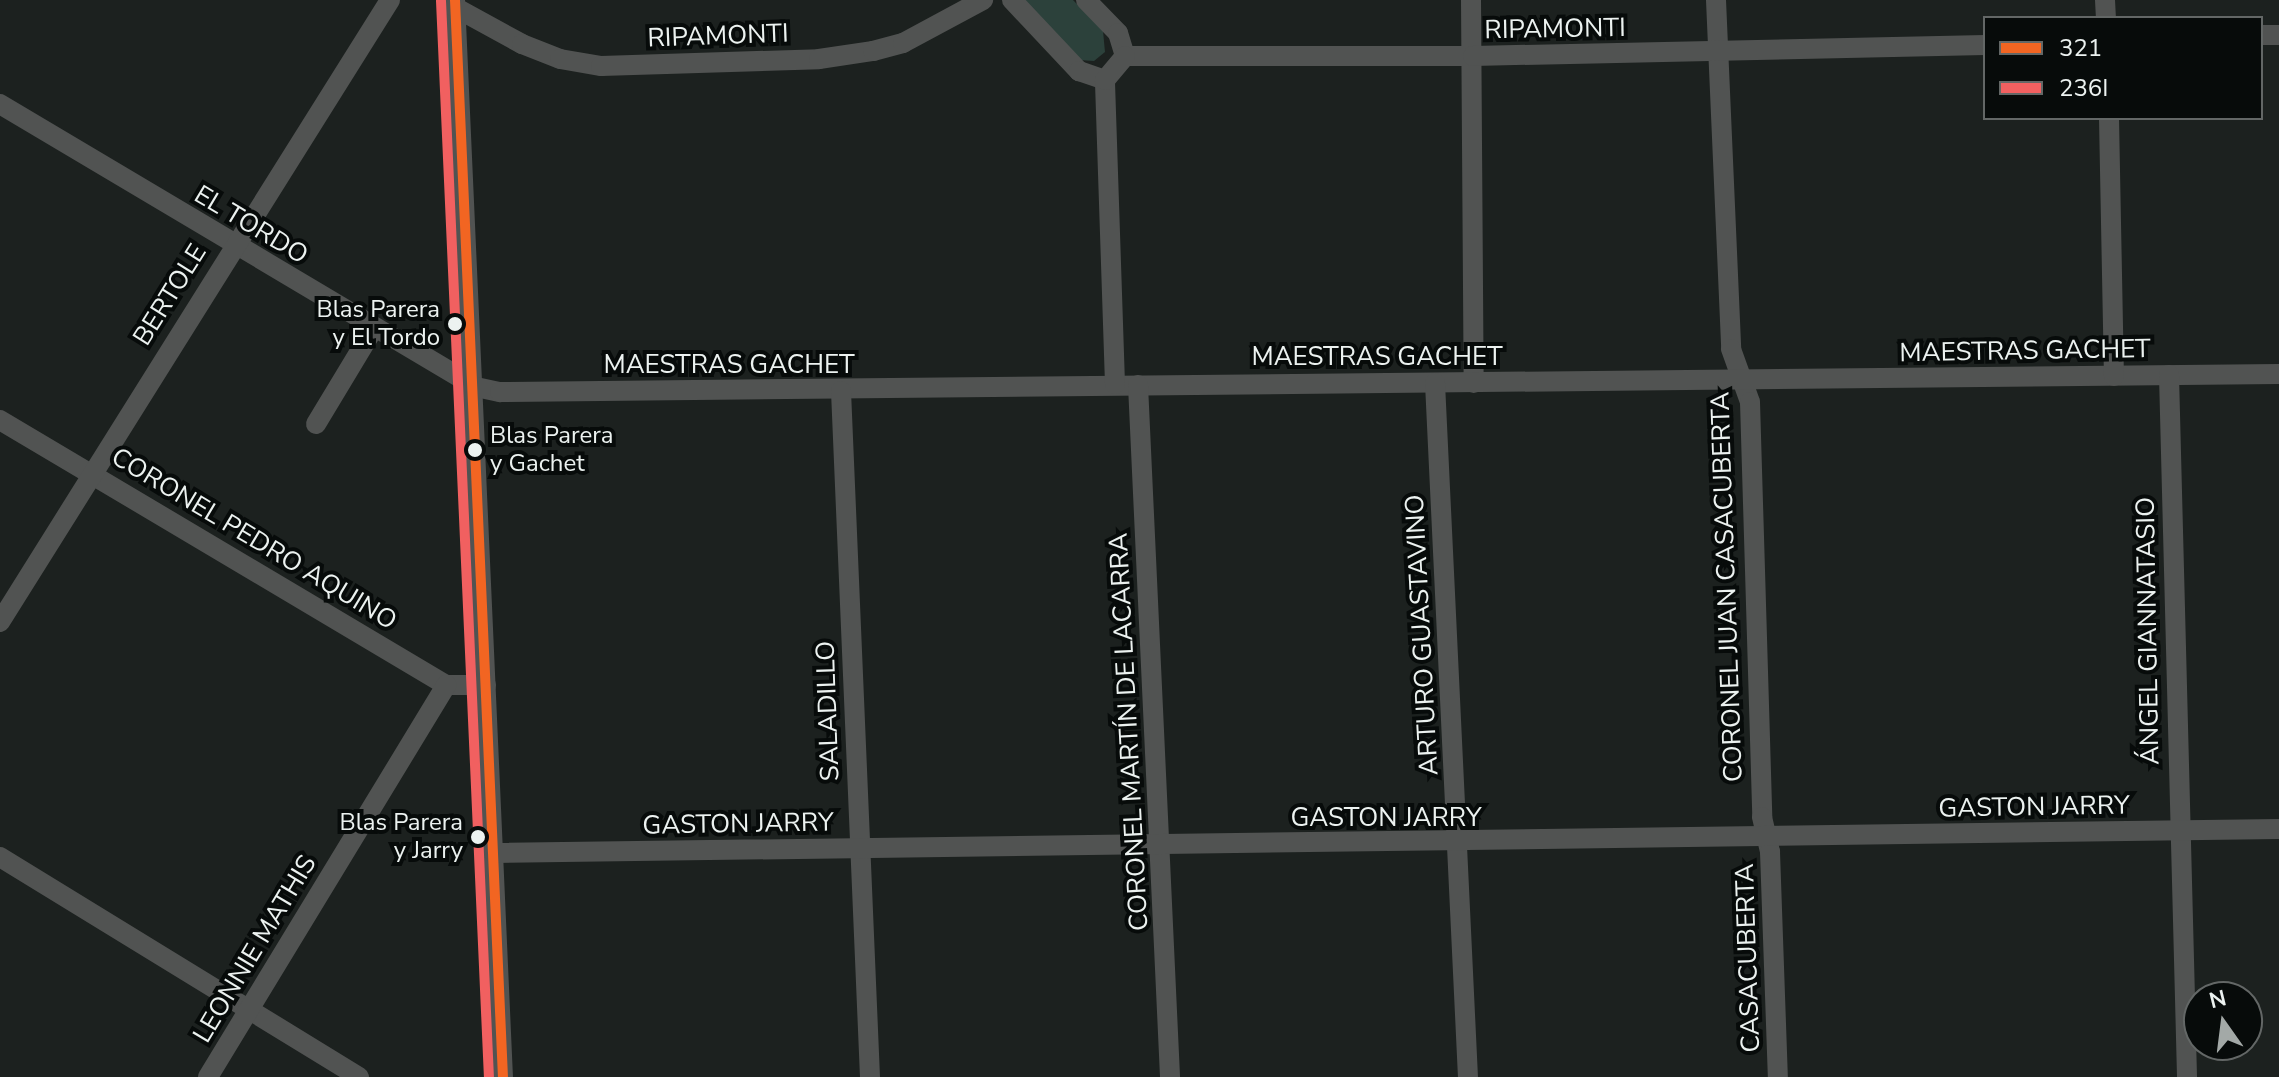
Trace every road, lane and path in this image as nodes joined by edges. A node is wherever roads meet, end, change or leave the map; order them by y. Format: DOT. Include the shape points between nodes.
graph roads {
  1 [pos="390,0"];
  2 [pos="983,0"];
  3 [pos="1012,0"];
  4 [pos="1086,0"];
  5 [pos="1471,0"];
  6 [pos="1716,0"];
  7 [pos="451,3"];
  8 [pos="1983,45"];
  9 [pos="1718,52"];
  10 [pos="1125,56"];
  11 [pos="1473,56"];
  12 [pos="1105,80"];
  13 [pos="0,104"];
  14 [pos="2109,120"];
  15 [pos="233,245"];
  16 [pos="374,328"];
  17 [pos="2279,374"];
  18 [pos="2169,375"];
  19 [pos="2114,376"];
  20 [pos="1746,380"];
  21 [pos="1435,383"];
  22 [pos="1474,383"];
  23 [pos="1115,384"];
  24 [pos="1138,385"];
  25 [pos="476,387"];
  26 [pos="841,391"];
  27 [pos="0,420"];
  28 [pos="316,424"];
  29 [pos="91,470"];
  30 [pos="0,622"];
  31 [pos="446,685"];
  32 [pos="486,685"];
  33 [pos="2279,829"];
  34 [pos="2179,831"];
  35 [pos="1768,838"];
  36 [pos="1458,844"];
  37 [pos="1160,845"];
  38 [pos="860,849"];
  39 [pos="494,853"];
  40 [pos="0,857"];
  41 [pos="247,1011"];
  42 [pos="208,1077"];
  43 [pos="359,1077"];
  44 [pos="503,1077"];
  45 [pos="870,1077"];
  46 [pos="1170,1077"];
  47 [pos="1468,1077"];
  48 [pos="1778,1077"];
  49 [pos="2187,1077"];
  1 -- 15 [label="street, BERTOLE"];
  2 -- 7 [label="street, RIPAMONTI" via="903,43 873,51 819,59 601,66 560,59 522,44"];
  3 -- 12 [label="street" via="1079,71"];
  4 -- 10 [label="street" via="1118,33"];
  5 -- 11 [label="street"];
  6 -- 9 [label="street, CORONEL JUAN CASACUBERTA"];
  7 -- 25 [label="street"];
  8 -- 9 [label="street, RIPAMONTI"];
  9 -- 11 [label="street, RIPAMONTI"];
  9 -- 20 [label="street, CORONEL JUAN CASACUBERTA" via="1731,349"];
  10 -- 11 [label="street, RIPAMONTI"];
  10 -- 12 [label="street"];
  11 -- 22 [label="street"];
  12 -- 23 [label="street"];
  13 -- 15 [label="street, EL TORDO"];
  14 -- 19 [label="street"];
  15 -- 16 [label="street, EL TORDO"];
  15 -- 29 [label="street, BERTOLE"];
  16 -- 25 [label="street, EL TORDO"];
  16 -- 28 [label="street"];
  17 -- 18 [label="street, MAESTRAS GACHET"];
  18 -- 19 [label="street, MAESTRAS GACHET"];
  18 -- 34 [label="street, ÁNGEL GIANNATASIO"];
  19 -- 20 [label="street, MAESTRAS GACHET"];
  20 -- 22 [label="street, MAESTRAS GACHET"];
  20 -- 35 [label="street, CORONEL JUAN CASACUBERTA" via="1762,817"];
  21 -- 22 [label="street, MAESTRAS GACHET"];
  21 -- 24 [label="street, MAESTRAS GACHET"];
  21 -- 36 [label="street, ARTURO GUASTAVINO"];
  23 -- 24 [label="street, MAESTRAS GACHET"];
  23 -- 26 [label="street, MAESTRAS GACHET"];
  24 -- 37 [label="street, CORONEL MARTÍN DE LACARRA"];
  25 -- 26 [label="street, MAESTRAS GACHET" via="500,392"];
  25 -- 32 [label="street"];
  26 -- 38 [label="street, SALADILLO"];
  27 -- 29 [label="street, CORONEL PEDRO AQUINO"];
  29 -- 30 [label="street, BERTOLE"];
  29 -- 31 [label="street, CORONEL PEDRO AQUINO"];
  31 -- 32 [label="street"];
  31 -- 41 [label="street, LEONNIE MATHIS"];
  32 -- 39 [label="street"];
  33 -- 34 [label="street, GASTON JARRY"];
  34 -- 35 [label="street, GASTON JARRY"];
  34 -- 49 [label="street, ÁNGEL GIANNATASIO"];
  35 -- 36 [label="street, GASTON JARRY"];
  35 -- 48 [label="street, CASACUBERTA"];
  36 -- 37 [label="street, GASTON JARRY"];
  36 -- 47 [label="street, ARTURO GUASTAVINO"];
  37 -- 38 [label="street, GASTON JARRY"];
  37 -- 46 [label="street, CORONEL MARTÍN DE LACARRA"];
  38 -- 39 [label="street, GASTON JARRY"];
  38 -- 45 [label="street, SALADILLO"];
  39 -- 44 [label="street"];
  40 -- 41 [label="street"];
  41 -- 42 [label="street, LEONNIE MATHIS"];
  41 -- 43 [label="street"];
}
